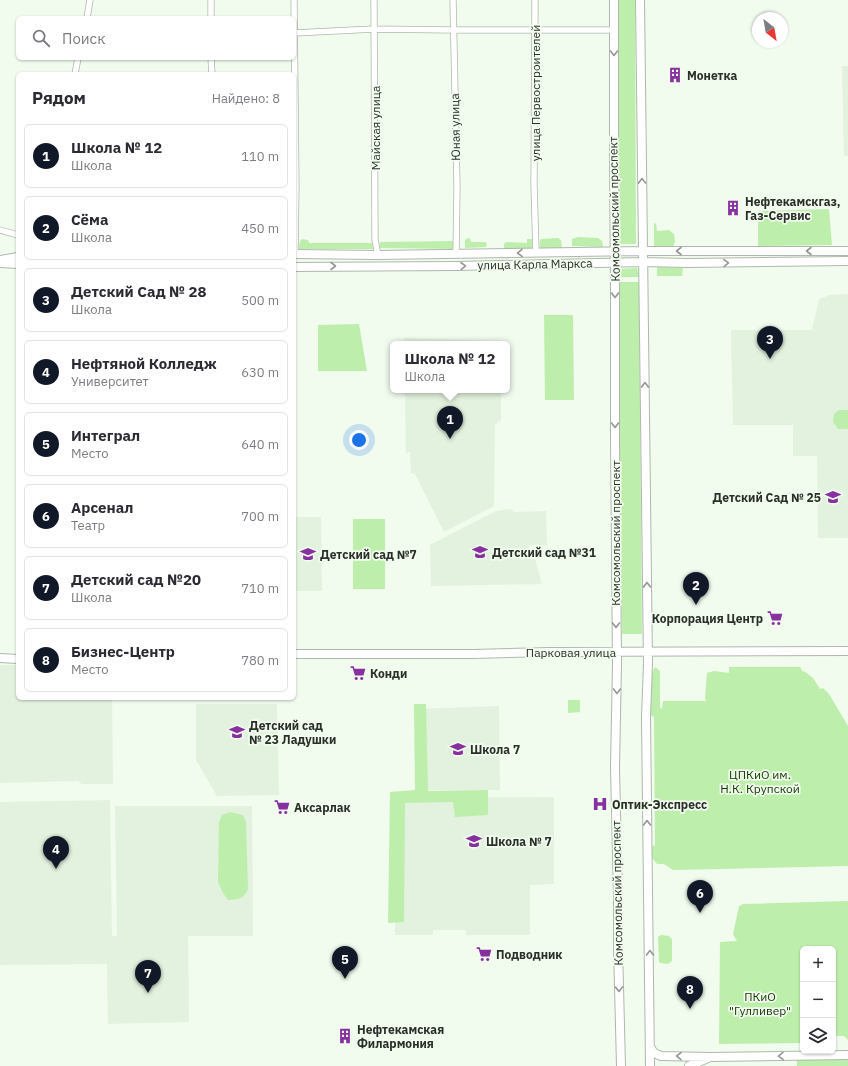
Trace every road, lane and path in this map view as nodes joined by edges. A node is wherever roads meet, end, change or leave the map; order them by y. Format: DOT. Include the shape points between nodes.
graph roads {
  1 [pos="90,0"];
  2 [pos="211,0"];
  3 [pos="294,0"];
  4 [pos="374,0"];
  5 [pos="453,0"];
  6 [pos="535,0"];
  7 [pos="614,0"];
  8 [pos="640,0"];
  9 [pos="87,16"];
  10 [pos="211,16"];
  11 [pos="294,16"];
  12 [pos="374,29"];
  13 [pos="453,30"];
  14 [pos="535,30"];
  15 [pos="614,30"];
  16 [pos="296,33"];
  17 [pos="78,60"];
  18 [pos="211,60"];
  19 [pos="294,60"];
  20 [pos="75,72"];
  21 [pos="212,72"];
  22 [pos="295,72"];
  23 [pos="0,230"];
  24 [pos="16,234"];
  25 [pos="643,251"];
  26 [pos="848,251"];
  27 [pos="536,252"];
  28 [pos="615,252"];
  29 [pos="296,254"];
  30 [pos="456,254"];
  31 [pos="378,255"];
  32 [pos="16,258"];
  33 [pos="848,261"];
  34 [pos="0,262"];
  35 [pos="643,262"];
  36 [pos="615,263"];
  37 [pos="16,264"];
  38 [pos="296,266"];
  39 [pos="848,651"];
  40 [pos="617,652"];
  41 [pos="648,652"];
  42 [pos="296,654"];
  43 [pos="0,658"];
  44 [pos="16,659"];
  45 [pos="651,1048"];
  46 [pos="848,1055"];
  47 [pos="710,1057"];
  48 [pos="621,1066"];
  49 [pos="650,1066"];
  50 [pos="689,1066"];
  1 -- 9 [label="street"];
  2 -- 10 [label="street"];
  3 -- 11 [label="street"];
  4 -- 12 [label="street, Майская улица"];
  5 -- 13 [label="street, Юная улица"];
  6 -- 14 [label="street, улица Первостроителей"];
  7 -- 15 [label="main road, Комсомольский проспект"];
  25 -- 8 [label="main road, one-way"];
  12 -- 13 [label="street"];
  12 -- 16 [label="street"];
  12 -- 31 [label="street, Майская улица" via="375,240"];
  13 -- 14 [label="street"];
  13 -- 30 [label="street, Юная улица"];
  14 -- 15 [label="street"];
  14 -- 27 [label="street, улица Первостроителей"];
  15 -- 28 [label="main road, Комсомольский проспект, one-way"];
  17 -- 20 [label="street"];
  18 -- 21 [label="street"];
  19 -- 22 [label="street"];
  23 -- 24 [label="street"];
  26 -- 25 [label="main road, улица Карла Маркса, one-way"];
  25 -- 28 [label="main road, улица Карла Маркса"];
  25 -- 35 [label="main road"];
  27 -- 28 [label="main road, улица Карла Маркса"];
  27 -- 30 [label="main road, улица Карла Маркса, one-way"];
  28 -- 36 [label="main road, Комсомольский проспект"];
  29 -- 31 [label="main road, улица Карла Маркса"];
  30 -- 31 [label="main road, улица Карла Маркса"];
  32 -- 34 [label="main road"];
  35 -- 33 [label="main road, улица Карла Маркса, one-way"];
  34 -- 37 [label="main road"];
  35 -- 36 [label="main road, улица Карла Маркса"];
  41 -- 35 [label="main road, one-way"];
  38 -- 36 [label="main road, улица Карла Маркса, one-way"];
  36 -- 40 [label="main road, Комсомольский проспект, one-way"];
  39 -- 41 [label="main road, Парковая улица"];
  40 -- 41 [label="main road, Парковая улица"];
  40 -- 42 [label="main road, Парковая улица"];
  40 -- 48 [label="main road, Комсомольский проспект, one-way" via="616,768"];
  45 -- 41 [label="main road, one-way"];
  43 -- 44 [label="main road"];
  47 -- 45 [label="main road, one-way" via="660,1056"];
  45 -- 49 [label="main road"];
  46 -- 47 [label="main road, one-way"];
  47 -- 50 [label="main road"];
}
